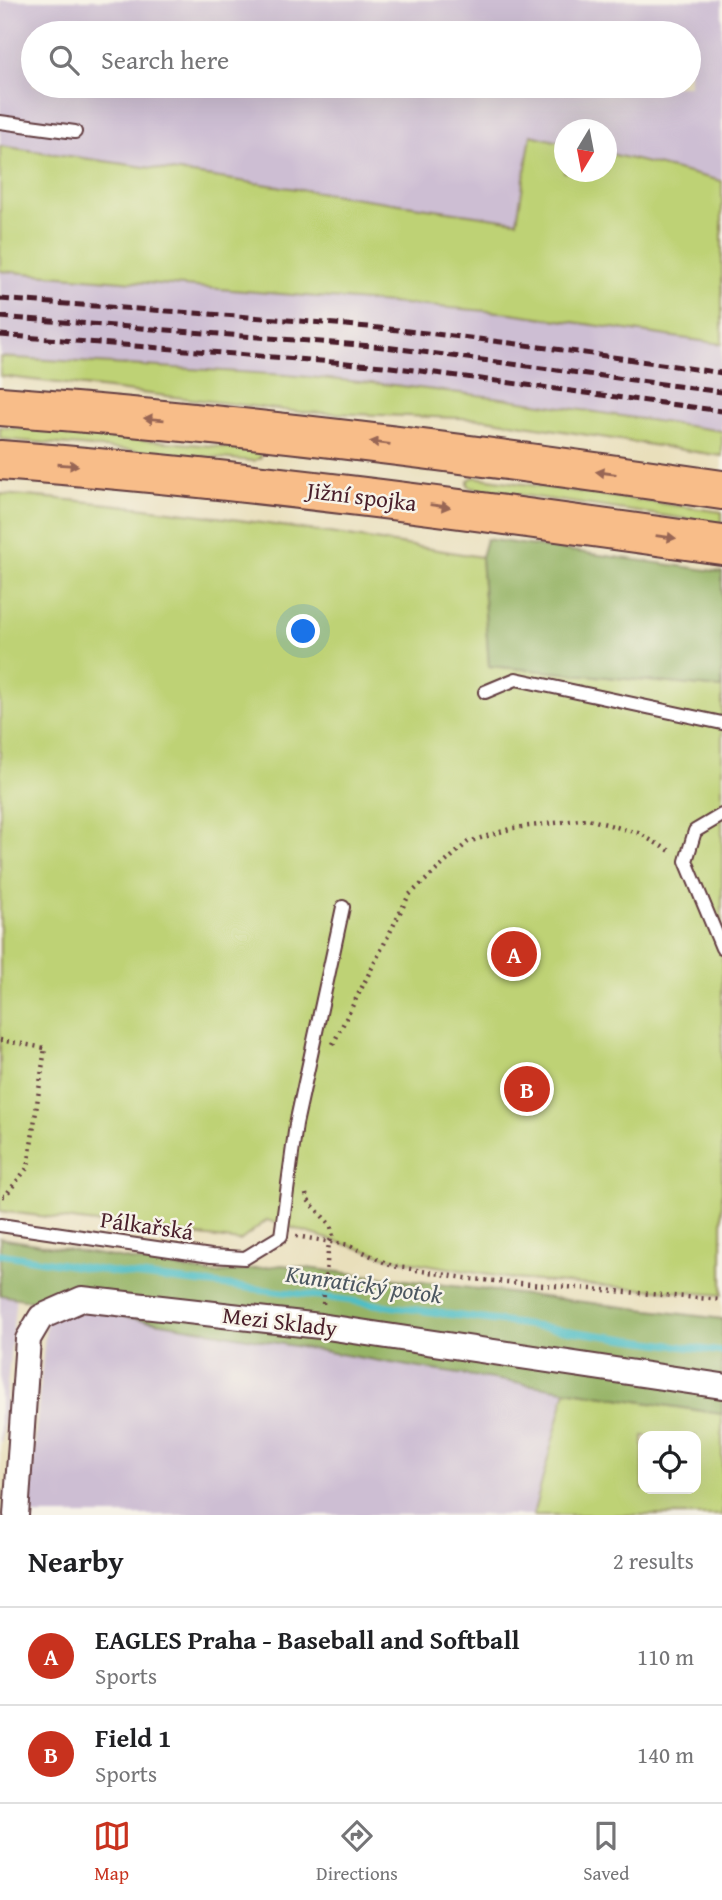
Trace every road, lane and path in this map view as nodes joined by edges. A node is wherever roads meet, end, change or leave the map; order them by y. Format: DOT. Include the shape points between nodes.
graph roads {
  1 [pos="0,122"];
  2 [pos="75,132"];
  3 [pos="0,406"];
  4 [pos="0,460"];
  5 [pos="722,490"];
  6 [pos="722,545"];
  7 [pos="485,692"];
  8 [pos="722,723"];
  9 [pos="722,815"];
  10 [pos="687,861"];
  11 [pos="343,906"];
  12 [pos="722,948"];
  13 [pos="0,1040"];
  14 [pos="327,1056"];
  15 [pos="306,1185"];
  16 [pos="0,1196"];
  17 [pos="0,1225"];
  18 [pos="281,1236"];
  19 [pos="329,1242"];
  20 [pos="722,1300"];
  21 [pos="323,1309"];
  22 [pos="722,1386"];
  23 [pos="16,1515"];
  1 -- 2 [label="lane"];
  5 -- 3 [label="highway, one-way" via="273,430"];
  4 -- 6 [label="highway, Jižní spojka, one-way" via="317,489"];
  7 -- 8 [label="lane" via="516,679"];
  9 -- 10 [label="lane" via="695,831"];
  10 -- 12 [label="lane"];
  10 -- 14 [label="path" via="638,833 588,819 513,828 468,842 409,895"];
  11 -- 18 [label="lane" via="296,1124"];
  13 -- 16 [label="path" via="45,1048 29,1167 5,1196"];
  15 -- 19 [label="path" via="307,1199 331,1226"];
  17 -- 18 [label="lane, Pálkařská" via="245,1258"];
  18 -- 19 [label="path"];
  19 -- 20 [label="path" via="349,1245 392,1266 471,1279"];
  19 -- 21 [label="path"];
  22 -- 23 [label="street, Mezi Sklady" via="308,1324 82,1299 41,1317 28,1339"];
}
